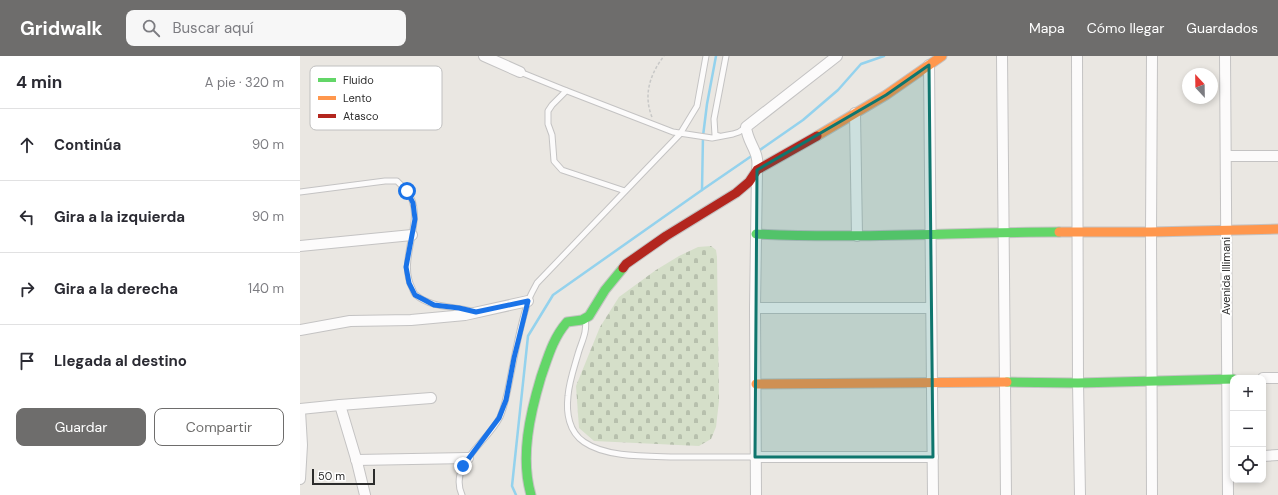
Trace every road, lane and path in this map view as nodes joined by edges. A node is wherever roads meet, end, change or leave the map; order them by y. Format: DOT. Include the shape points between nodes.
graph roads {
  1 [pos="484,56"];
  2 [pos="664,56"];
  3 [pos="706,56"];
  4 [pos="726,56"];
  5 [pos="837,56"];
  6 [pos="942,56"];
  7 [pos="1002,56"];
  8 [pos="1077,56"];
  9 [pos="1152,56"];
  10 [pos="1225,56"];
  11 [pos="929,65"];
  12 [pos="520,72"];
  13 [pos="566,91"];
  14 [pos="855,113"];
  15 [pos="656,126"];
  16 [pos="746,127"];
  17 [pos="680,134"];
  18 [pos="720,137"];
  19 [pos="1226,156"];
  20 [pos="1278,156"];
  21 [pos="756,170"];
  22 [pos="625,191"];
  23 [pos="300,192"];
  24 [pos="1225,229"];
  25 [pos="1278,229"];
  26 [pos="1004,232"];
  27 [pos="1078,232"];
  28 [pos="1150,232"];
  29 [pos="756,234"];
  30 [pos="930,234"];
  31 [pos="412,235"];
  32 [pos="856,236"];
  33 [pos="300,246"];
  34 [pos="528,301"];
  35 [pos="755,308"];
  36 [pos="930,308"];
  37 [pos="476,312"];
  38 [pos="585,318"];
  39 [pos="300,330"];
  40 [pos="1266,378"];
  41 [pos="1278,378"];
  42 [pos="1230,379"];
  43 [pos="1152,381"];
  44 [pos="932,382"];
  45 [pos="1005,382"];
  46 [pos="1078,383"];
  47 [pos="756,384"];
  48 [pos="431,398"];
  49 [pos="340,405"];
  50 [pos="300,410"];
  51 [pos="1230,411"];
  52 [pos="1230,447"];
  53 [pos="1230,456"];
  54 [pos="1266,456"];
  55 [pos="1278,456"];
  56 [pos="755,457"];
  57 [pos="933,457"];
  58 [pos="468,458"];
  59 [pos="356,460"];
  60 [pos="300,477"];
  61 [pos="365,495"];
  62 [pos="462,495"];
  63 [pos="531,495"];
  64 [pos="756,495"];
  65 [pos="933,495"];
  66 [pos="1006,495"];
  67 [pos="1080,495"];
  68 [pos="1152,495"];
  69 [pos="1228,495"];
  1 -- 12 [label="street"];
  2 -- 15 [label="path" via="650,81 647,94 649,109"];
  3 -- 17 [label="lane" via="697,106"];
  4 -- 18 [label="lane" via="714,119 715,134"];
  5 -- 16 [label="street"];
  6 -- 11 [label="street"];
  7 -- 26 [label="street"];
  8 -- 27 [label="street"];
  9 -- 28 [label="street"];
  10 -- 19 [label="street, Avenida Illimani"];
  11 -- 14 [label="street"];
  11 -- 30 [label="street"];
  12 -- 13 [label="lane"];
  13 -- 15 [label="lane"];
  13 -- 22 [label="lane" via="548,111 554,161 562,170"];
  14 -- 21 [label="street"];
  14 -- 32 [label="street"];
  15 -- 17 [label="lane"];
  16 -- 18 [label="lane" via="739,132"];
  16 -- 21 [label="street" via="746,134 756,153"];
  17 -- 18 [label="lane"];
  17 -- 22 [label="lane"];
  19 -- 20 [label="street"];
  19 -- 24 [label="street, Avenida Illimani"];
  21 -- 29 [label="street"];
  21 -- 38 [label="street" via="749,182 736,192 626,264"];
  22 -- 34 [label="lane" via="537,283"];
  23 -- 31 [label="lane" via="397,181 407,191 413,203 415,219"];
  24 -- 25 [label="street"];
  24 -- 28 [label="street"];
  24 -- 42 [label="street, Avenida Illimani"];
  26 -- 27 [label="street"];
  26 -- 30 [label="street"];
  26 -- 45 [label="street"];
  27 -- 28 [label="street"];
  27 -- 46 [label="street"];
  28 -- 43 [label="street"];
  29 -- 32 [label="street"];
  29 -- 35 [label="street"];
  30 -- 32 [label="street"];
  30 -- 36 [label="street"];
  31 -- 33 [label="street"];
  31 -- 37 [label="lane" via="406,267 409,283 415,295 434,305"];
  34 -- 37 [label="street"];
  34 -- 58 [label="lane" via="506,400 499,418"];
  35 -- 36 [label="street"];
  35 -- 47 [label="street"];
  36 -- 44 [label="street"];
  37 -- 39 [label="street" via="411,320 350,321"];
  38 -- 56 [label="lane" via="586,328 567,400 570,424 580,439 601,450 629,455"];
  38 -- 63 [label="street" via="567,322 559,330 547,359 532,409 526,455"];
  40 -- 41 [label="street"];
  42 -- 43 [label="street"];
  43 -- 46 [label="street"];
  43 -- 68 [label="street"];
  44 -- 45 [label="street"];
  44 -- 47 [label="street"];
  44 -- 57 [label="street"];
  45 -- 46 [label="street"];
  45 -- 66 [label="street"];
  46 -- 67 [label="street"];
  47 -- 56 [label="street"];
  48 -- 49 [label="street"];
  49 -- 50 [label="street"];
  49 -- 59 [label="street"];
  50 -- 60 [label="street"];
  51 -- 52 [label="street, Avenida Illimani"];
  53 -- 69 [label="street, Avenida Illimani"];
  54 -- 55 [label="street"];
  56 -- 57 [label="street"];
  56 -- 64 [label="street"];
  57 -- 65 [label="street"];
  58 -- 59 [label="street"];
  58 -- 62 [label="lane" via="458,476"];
  59 -- 61 [label="street"];
}
